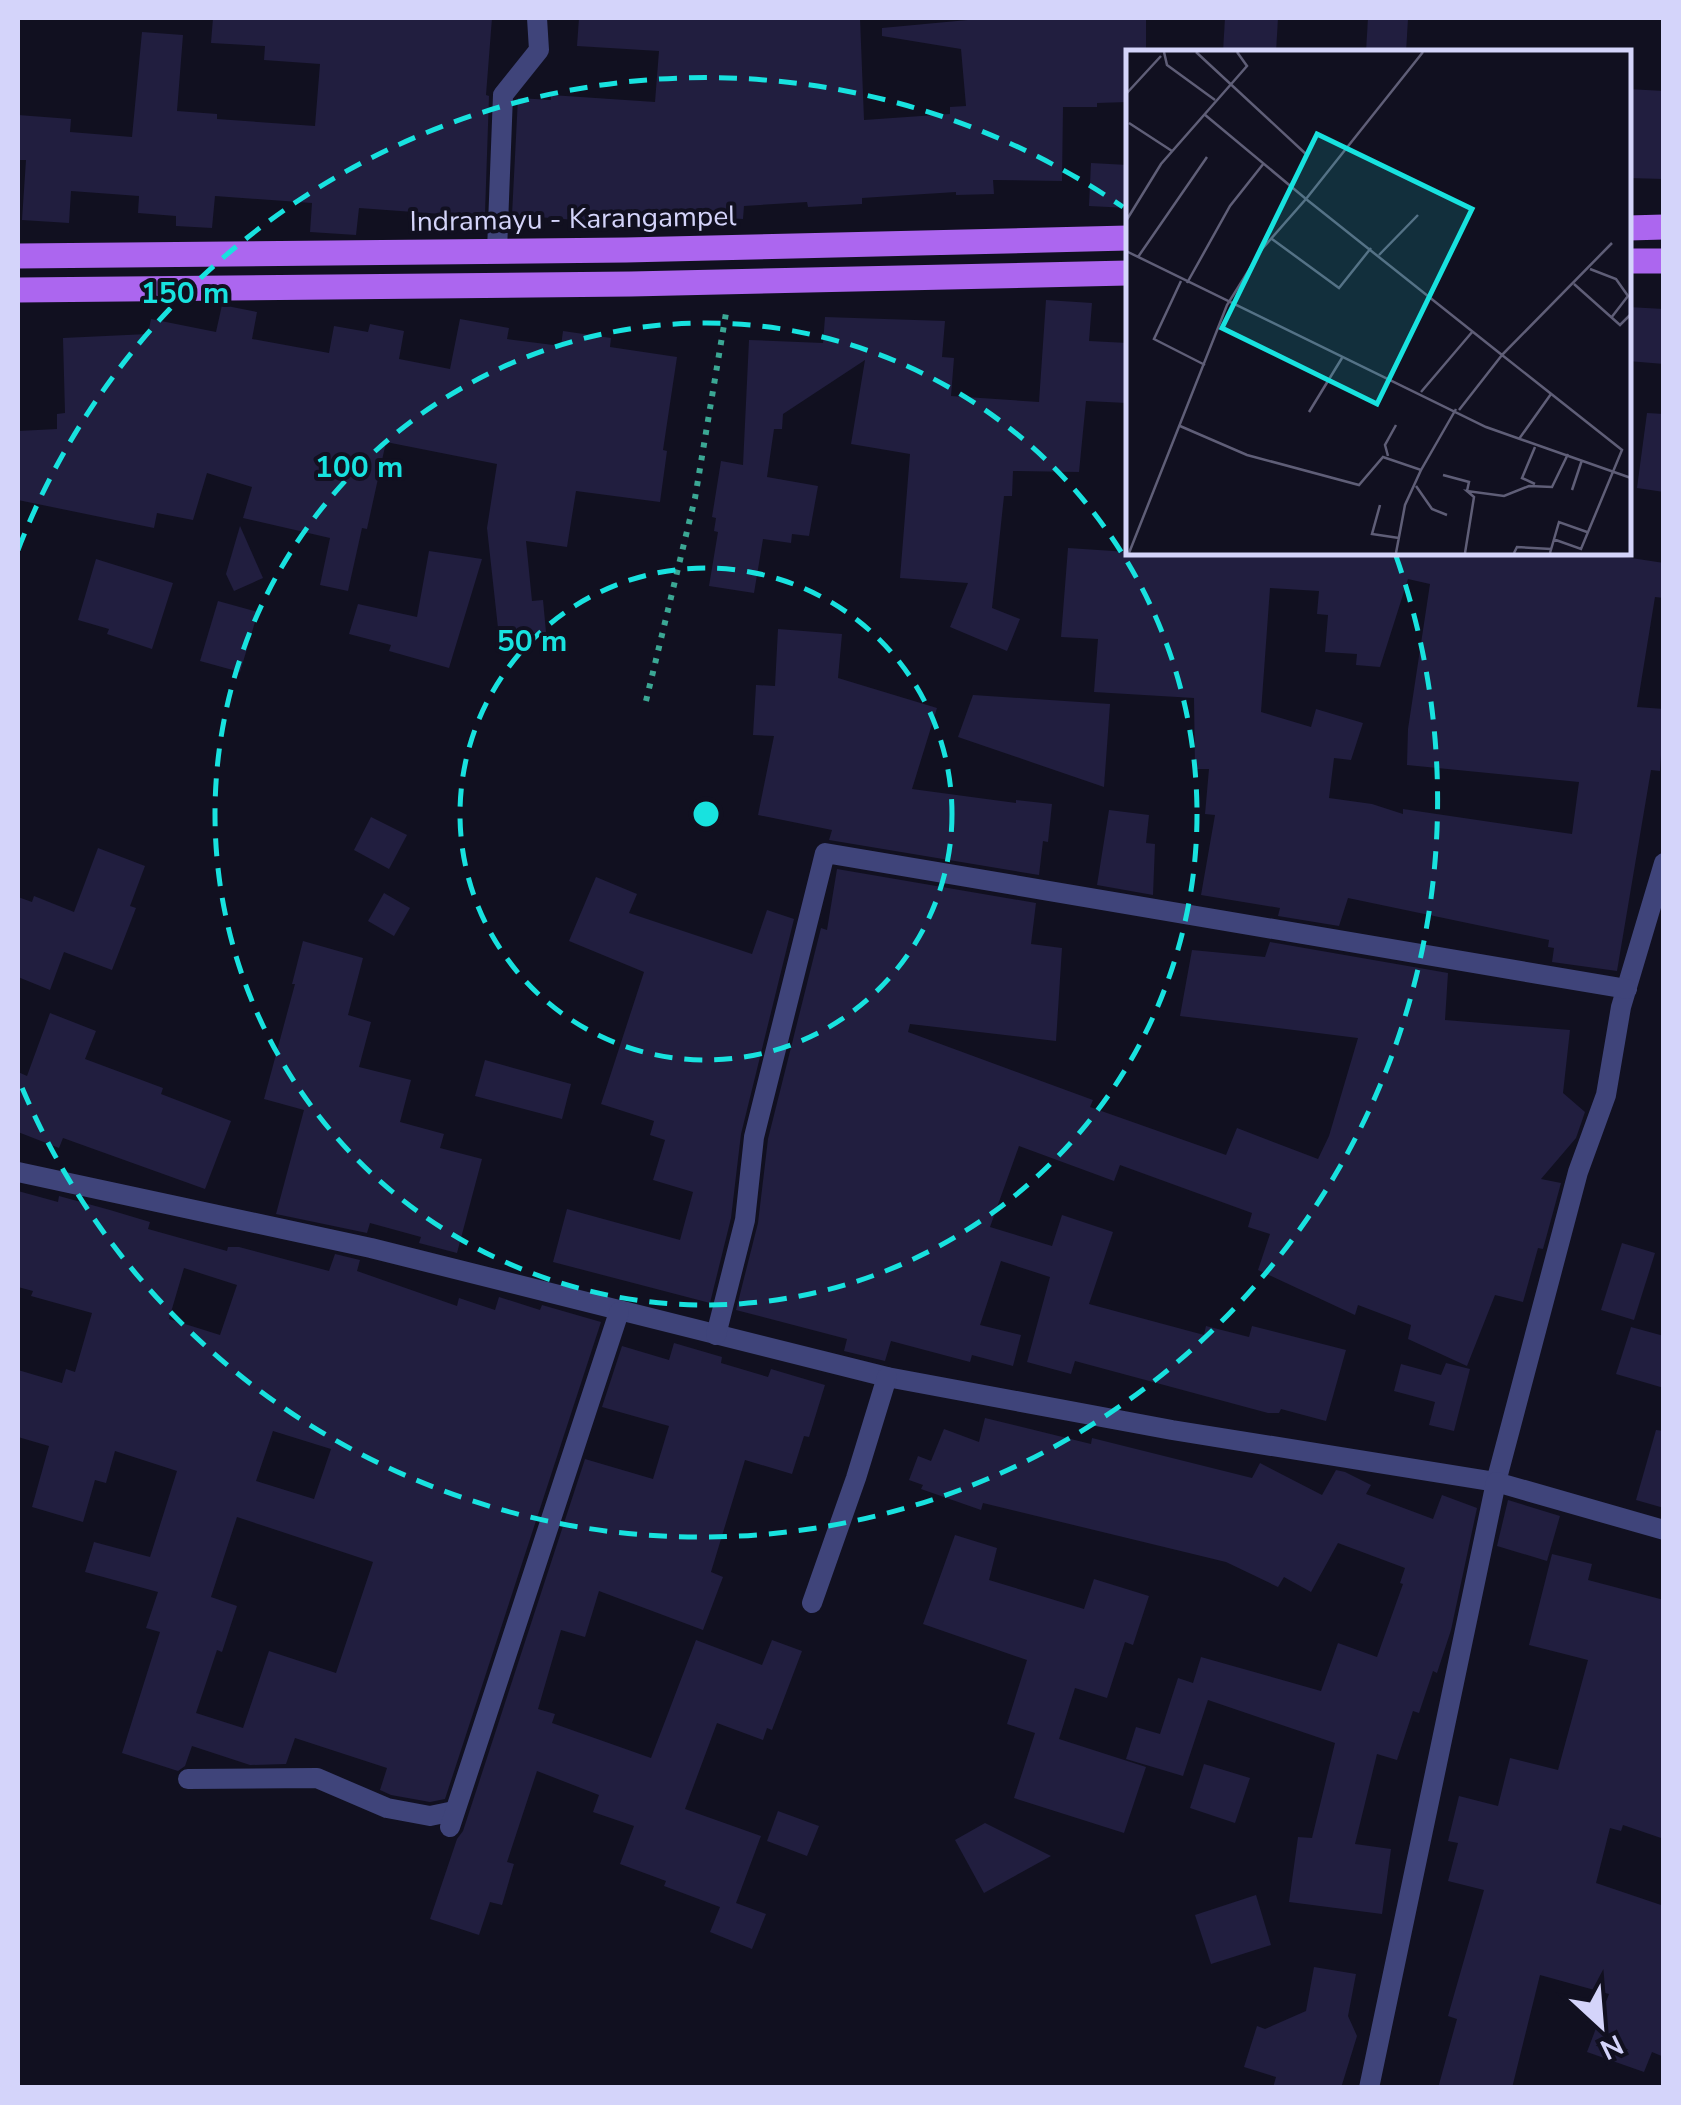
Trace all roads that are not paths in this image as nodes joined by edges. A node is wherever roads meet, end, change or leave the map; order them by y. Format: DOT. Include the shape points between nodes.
graph roads {
  1 [pos="537,18"];
  2 [pos="1664,227"];
  3 [pos="1631,228"];
  4 [pos="1126,238"];
  5 [pos="510,251"];
  6 [pos="29,256"];
  7 [pos="1664,260"];
  8 [pos="1631,261"];
  9 [pos="1126,272"];
  10 [pos="520,284"];
  11 [pos="28,290"];
  12 [pos="1664,864"];
  13 [pos="1627,989"];
  14 [pos="18,1172"];
  15 [pos="618,1312"];
  16 [pos="716,1334"];
  17 [pos="887,1377"];
  18 [pos="1496,1482"];
  19 [pos="1664,1530"];
  20 [pos="812,1603"];
  21 [pos="188,1779"];
  22 [pos="1369,2088"];
  1 -- 5 [label="street" via="539,50 503,95"];
  2 -- 3 [label="main road"];
  4 -- 5 [label="main road, Indramayu - Karangampel"];
  5 -- 6 [label="main road, Indramayu - Karangampel"];
  5 -- 10 [label="main road"];
  6 -- 11 [label="main road"];
  7 -- 8 [label="main road"];
  9 -- 10 [label="main road"];
  10 -- 11 [label="main road"];
  12 -- 13 [label="street"];
  13 -- 16 [label="street" via="825,853 754,1137 745,1220"];
  13 -- 18 [label="street" via="1606,1095 1578,1172"];
  14 -- 15 [label="street" via="370,1248"];
  15 -- 16 [label="street"];
  15 -- 21 [label="street" via="452,1819 386,1808 316,1778"];
  16 -- 17 [label="street"];
  17 -- 18 [label="street"];
  17 -- 20 [label="street"];
  18 -- 19 [label="street"];
  18 -- 22 [label="street"];
}
